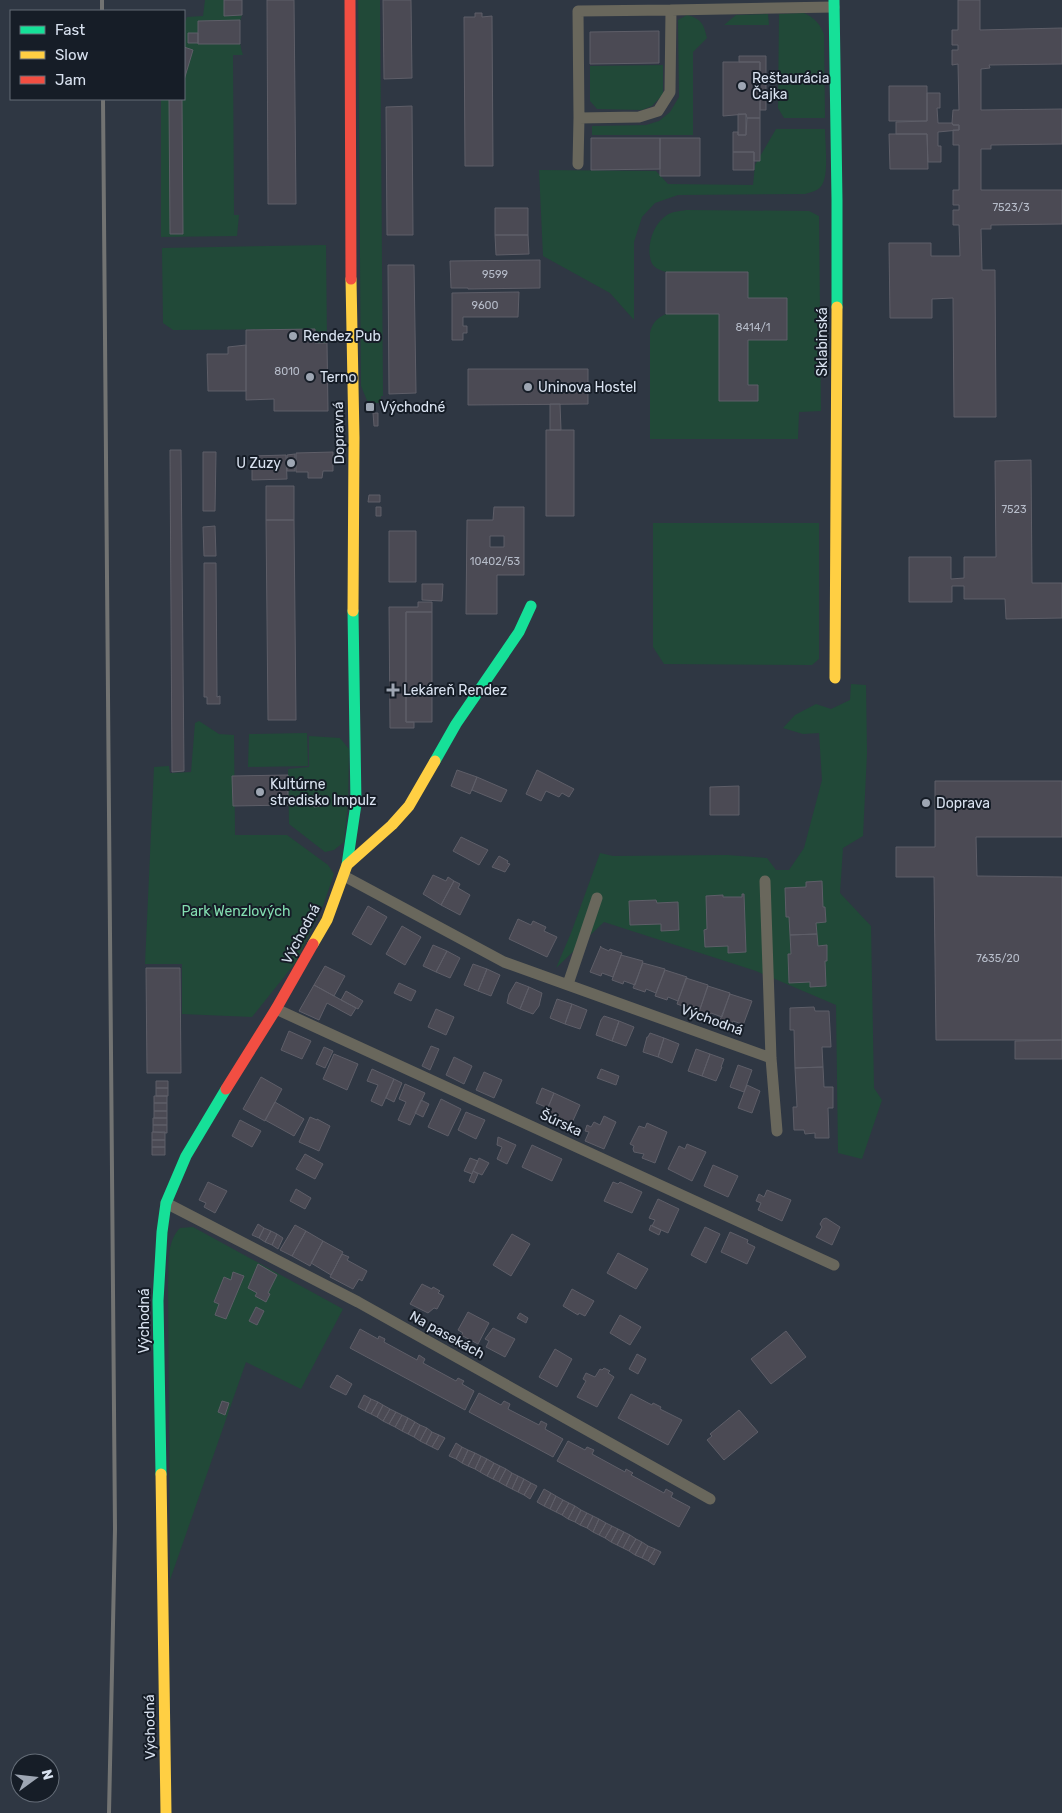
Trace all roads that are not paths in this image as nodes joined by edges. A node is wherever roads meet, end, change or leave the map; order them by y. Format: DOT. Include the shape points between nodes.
graph roads {
  1 [pos="350,0"];
  2 [pos="834,3"];
  3 [pos="671,10"];
  4 [pos="578,118"];
  5 [pos="578,164"];
  6 [pos="531,606"];
  7 [pos="835,678"];
  8 [pos="345,871"];
  9 [pos="765,881"];
  10 [pos="597,898"];
  11 [pos="568,984"];
  12 [pos="276,1009"];
  13 [pos="771,1058"];
  14 [pos="777,1131"];
  15 [pos="166,1203"];
  16 [pos="834,1264"];
  17 [pos="710,1499"];
  18 [pos="166,1813"];
  1 -- 8 [label="street, Dopravná" via="356,804"];
  2 -- 3 [label="street, Sklabinská"];
  2 -- 7 [label="street, Sklabinská" via="837,200"];
  3 -- 4 [label="street" via="670,92 658,111 639,117"];
  3 -- 4 [label="street, Sklabinská" via="578,11"];
  4 -- 5 [label="street, Sklabinská"];
  6 -- 8 [label="street, Východná" via="519,632 456,724 409,806 362,850"];
  8 -- 11 [label="street, Východná" via="504,962"];
  8 -- 12 [label="street, Východná" via="328,920"];
  9 -- 13 [label="street"];
  10 -- 11 [label="street"];
  11 -- 13 [label="street, Východná"];
  12 -- 15 [label="street, Východná" via="202,1127"];
  12 -- 16 [label="street, Šúrska"];
  13 -- 14 [label="street"];
  15 -- 17 [label="street, Na pasekách" via="358,1302"];
  15 -- 18 [label="street, Východná" via="158,1301"];
}
